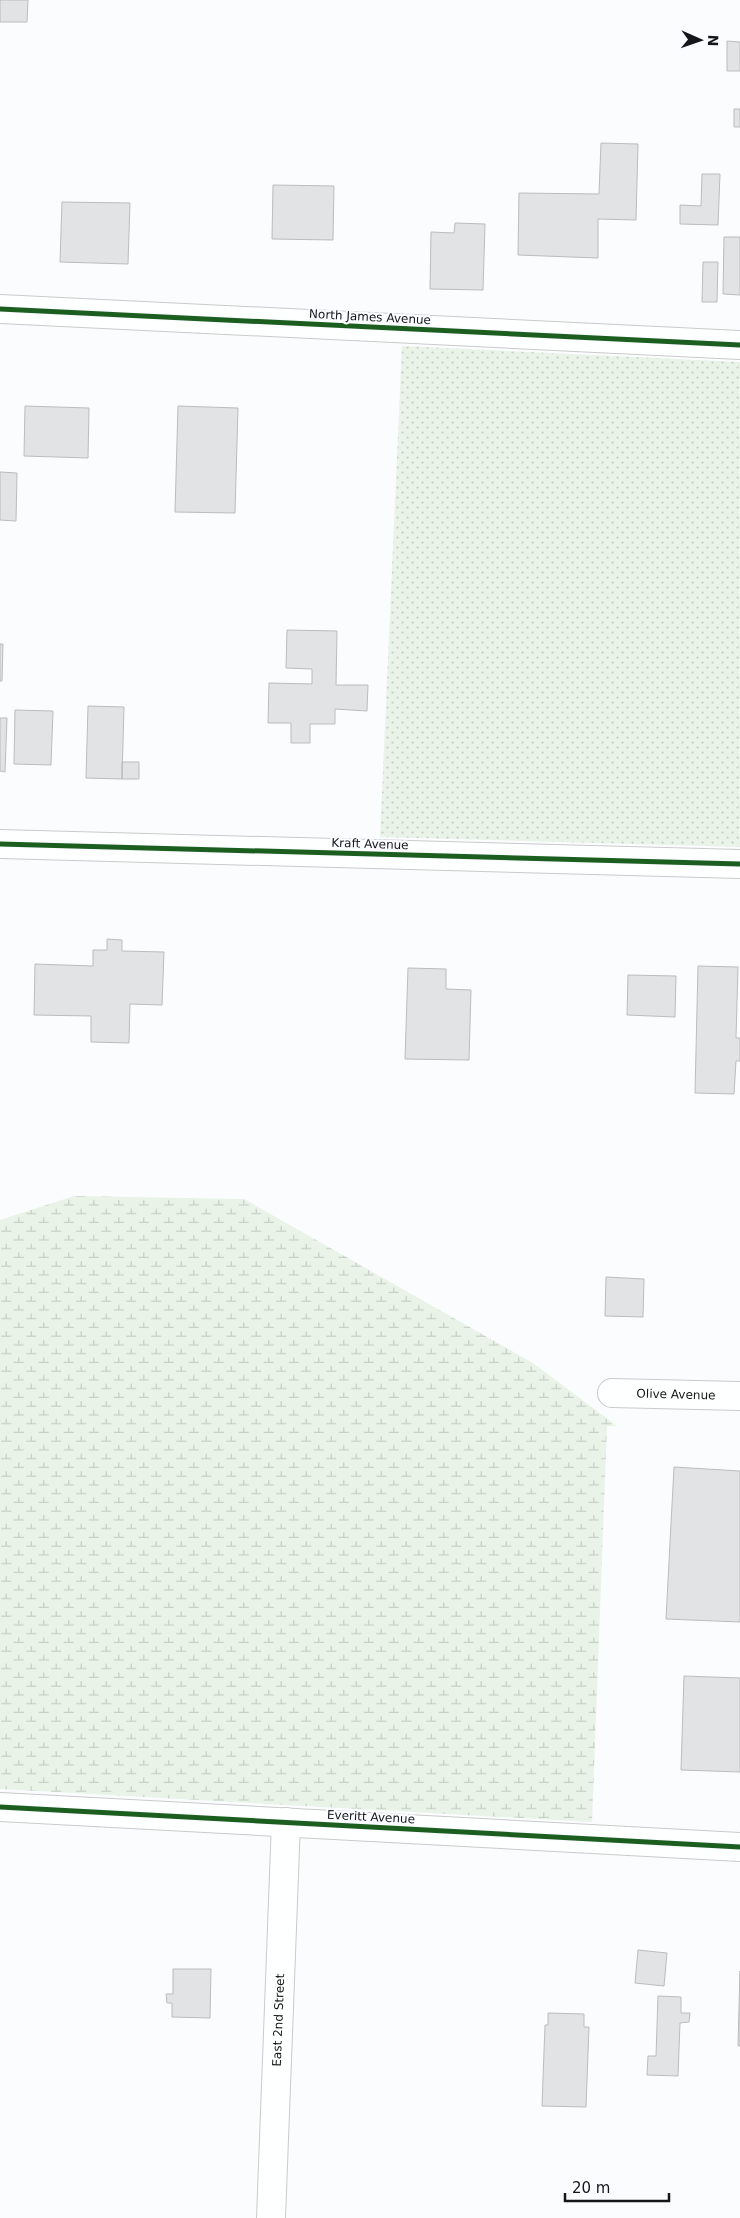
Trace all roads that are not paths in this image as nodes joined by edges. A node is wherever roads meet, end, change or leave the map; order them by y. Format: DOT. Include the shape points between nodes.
graph roads {
  1 [pos="0,309"];
  2 [pos="740,345"];
  3 [pos="0,844"];
  4 [pos="740,864"];
  5 [pos="612,1392"];
  6 [pos="740,1396"];
  7 [pos="0,1807"];
  8 [pos="286,1822"];
  9 [pos="740,1847"];
  10 [pos="271,2218"];
  1 -- 2 [label="street, North James Avenue"];
  3 -- 4 [label="street, Kraft Avenue"];
  5 -- 6 [label="street, Olive Avenue"];
  7 -- 8 [label="street, Everitt Avenue"];
  8 -- 9 [label="street, Everitt Avenue"];
  8 -- 10 [label="street, East 2nd Street"];
}
